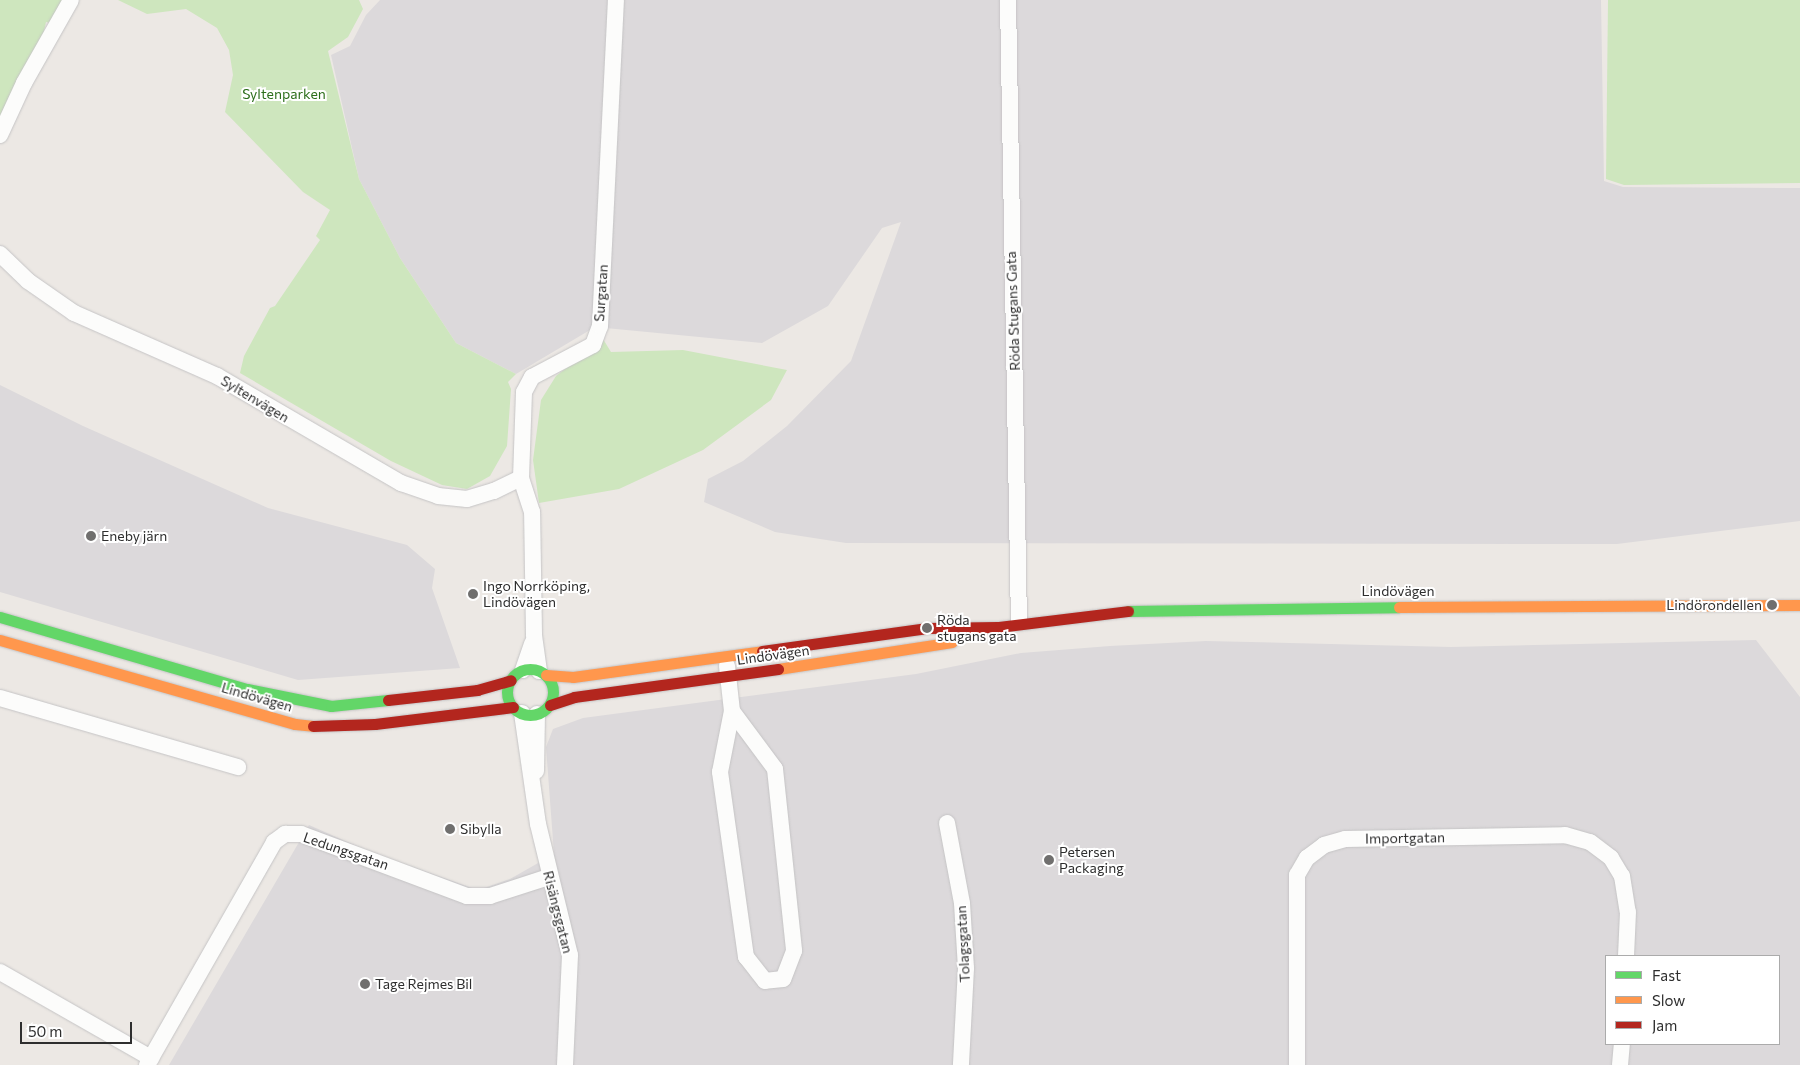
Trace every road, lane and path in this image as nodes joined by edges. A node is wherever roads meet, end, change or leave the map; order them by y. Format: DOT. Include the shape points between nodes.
graph roads {
  1 [pos="71,0"];
  2 [pos="616,0"];
  3 [pos="1008,0"];
  4 [pos="0,135"];
  5 [pos="0,254"];
  6 [pos="521,478"];
  7 [pos="1800,605"];
  8 [pos="0,617"];
  9 [pos="1019,622"];
  10 [pos="998,628"];
  11 [pos="0,640"];
  12 [pos="726,656"];
  13 [pos="530,674"];
  14 [pos="728,676"];
  15 [pos="0,698"];
  16 [pos="530,710"];
  17 [pos="732,711"];
  18 [pos="238,767"];
  19 [pos="947,823"];
  20 [pos="549,877"];
  21 [pos="1626,955"];
  22 [pos="0,972"];
  23 [pos="1622,1045"];
  24 [pos="149,1062"];
  25 [pos="565,1065"];
  26 [pos="962,1065"];
  27 [pos="1297,1065"];
  28 [pos="1620,1065"];
  1 -- 4 [label="street" via="24,83"];
  2 -- 6 [label="street, Surgatan" via="600,326 593,345 532,377 524,392"];
  3 -- 9 [label="street, Röda Stugans Gata"];
  5 -- 6 [label="street, Syltenvägen" via="28,281 74,312 216,376 401,483 438,496 467,498 494,491"];
  6 -- 13 [label="street, Surgatan" via="532,512 534,634"];
  7 -- 9 [label="main road, Lindövägen" via="1209,606 1154,608"];
  8 -- 13 [label="main road, Lindövägen" via="247,689 316,704 341,706 476,690"];
  9 -- 10 [label="main road, Lindövägen"];
  10 -- 12 [label="main road, Lindövägen" via="927,628"];
  10 -- 14 [label="main road, Lindövägen" via="966,640"];
  11 -- 16 [label="main road, Lindövägen" via="295,724 375,724"];
  12 -- 13 [label="main road, Lindövägen" via="573,678"];
  12 -- 14 [label="street"];
  13 -- 16 [label="main road" via="508,695"];
  13 -- 16 [label="main road" via="553,689"];
  14 -- 16 [label="main road, Lindövägen" via="574,697"];
  14 -- 17 [label="street"];
  15 -- 18 [label="street"];
  16 -- 20 [label="street, Risängsgatan" via="526,759"];
  17 -- 17 [label="street" via="775,769 794,951 783,979 765,980 746,957 720,772"];
  19 -- 26 [label="street, Tolagsgatan" via="962,903 966,968"];
  20 -- 24 [label="street, Ledungsgatan" via="490,896 467,896 301,834 285,834 274,842"];
  20 -- 25 [label="street, Risängsgatan" via="570,955"];
  21 -- 27 [label="street, Importgatan" via="1628,912 1622,876 1611,858 1590,842 1565,835 1345,839 1324,844 1307,858 1297,875"];
  22 -- 24 [label="street"];
  23 -- 28 [label="street"];
}
